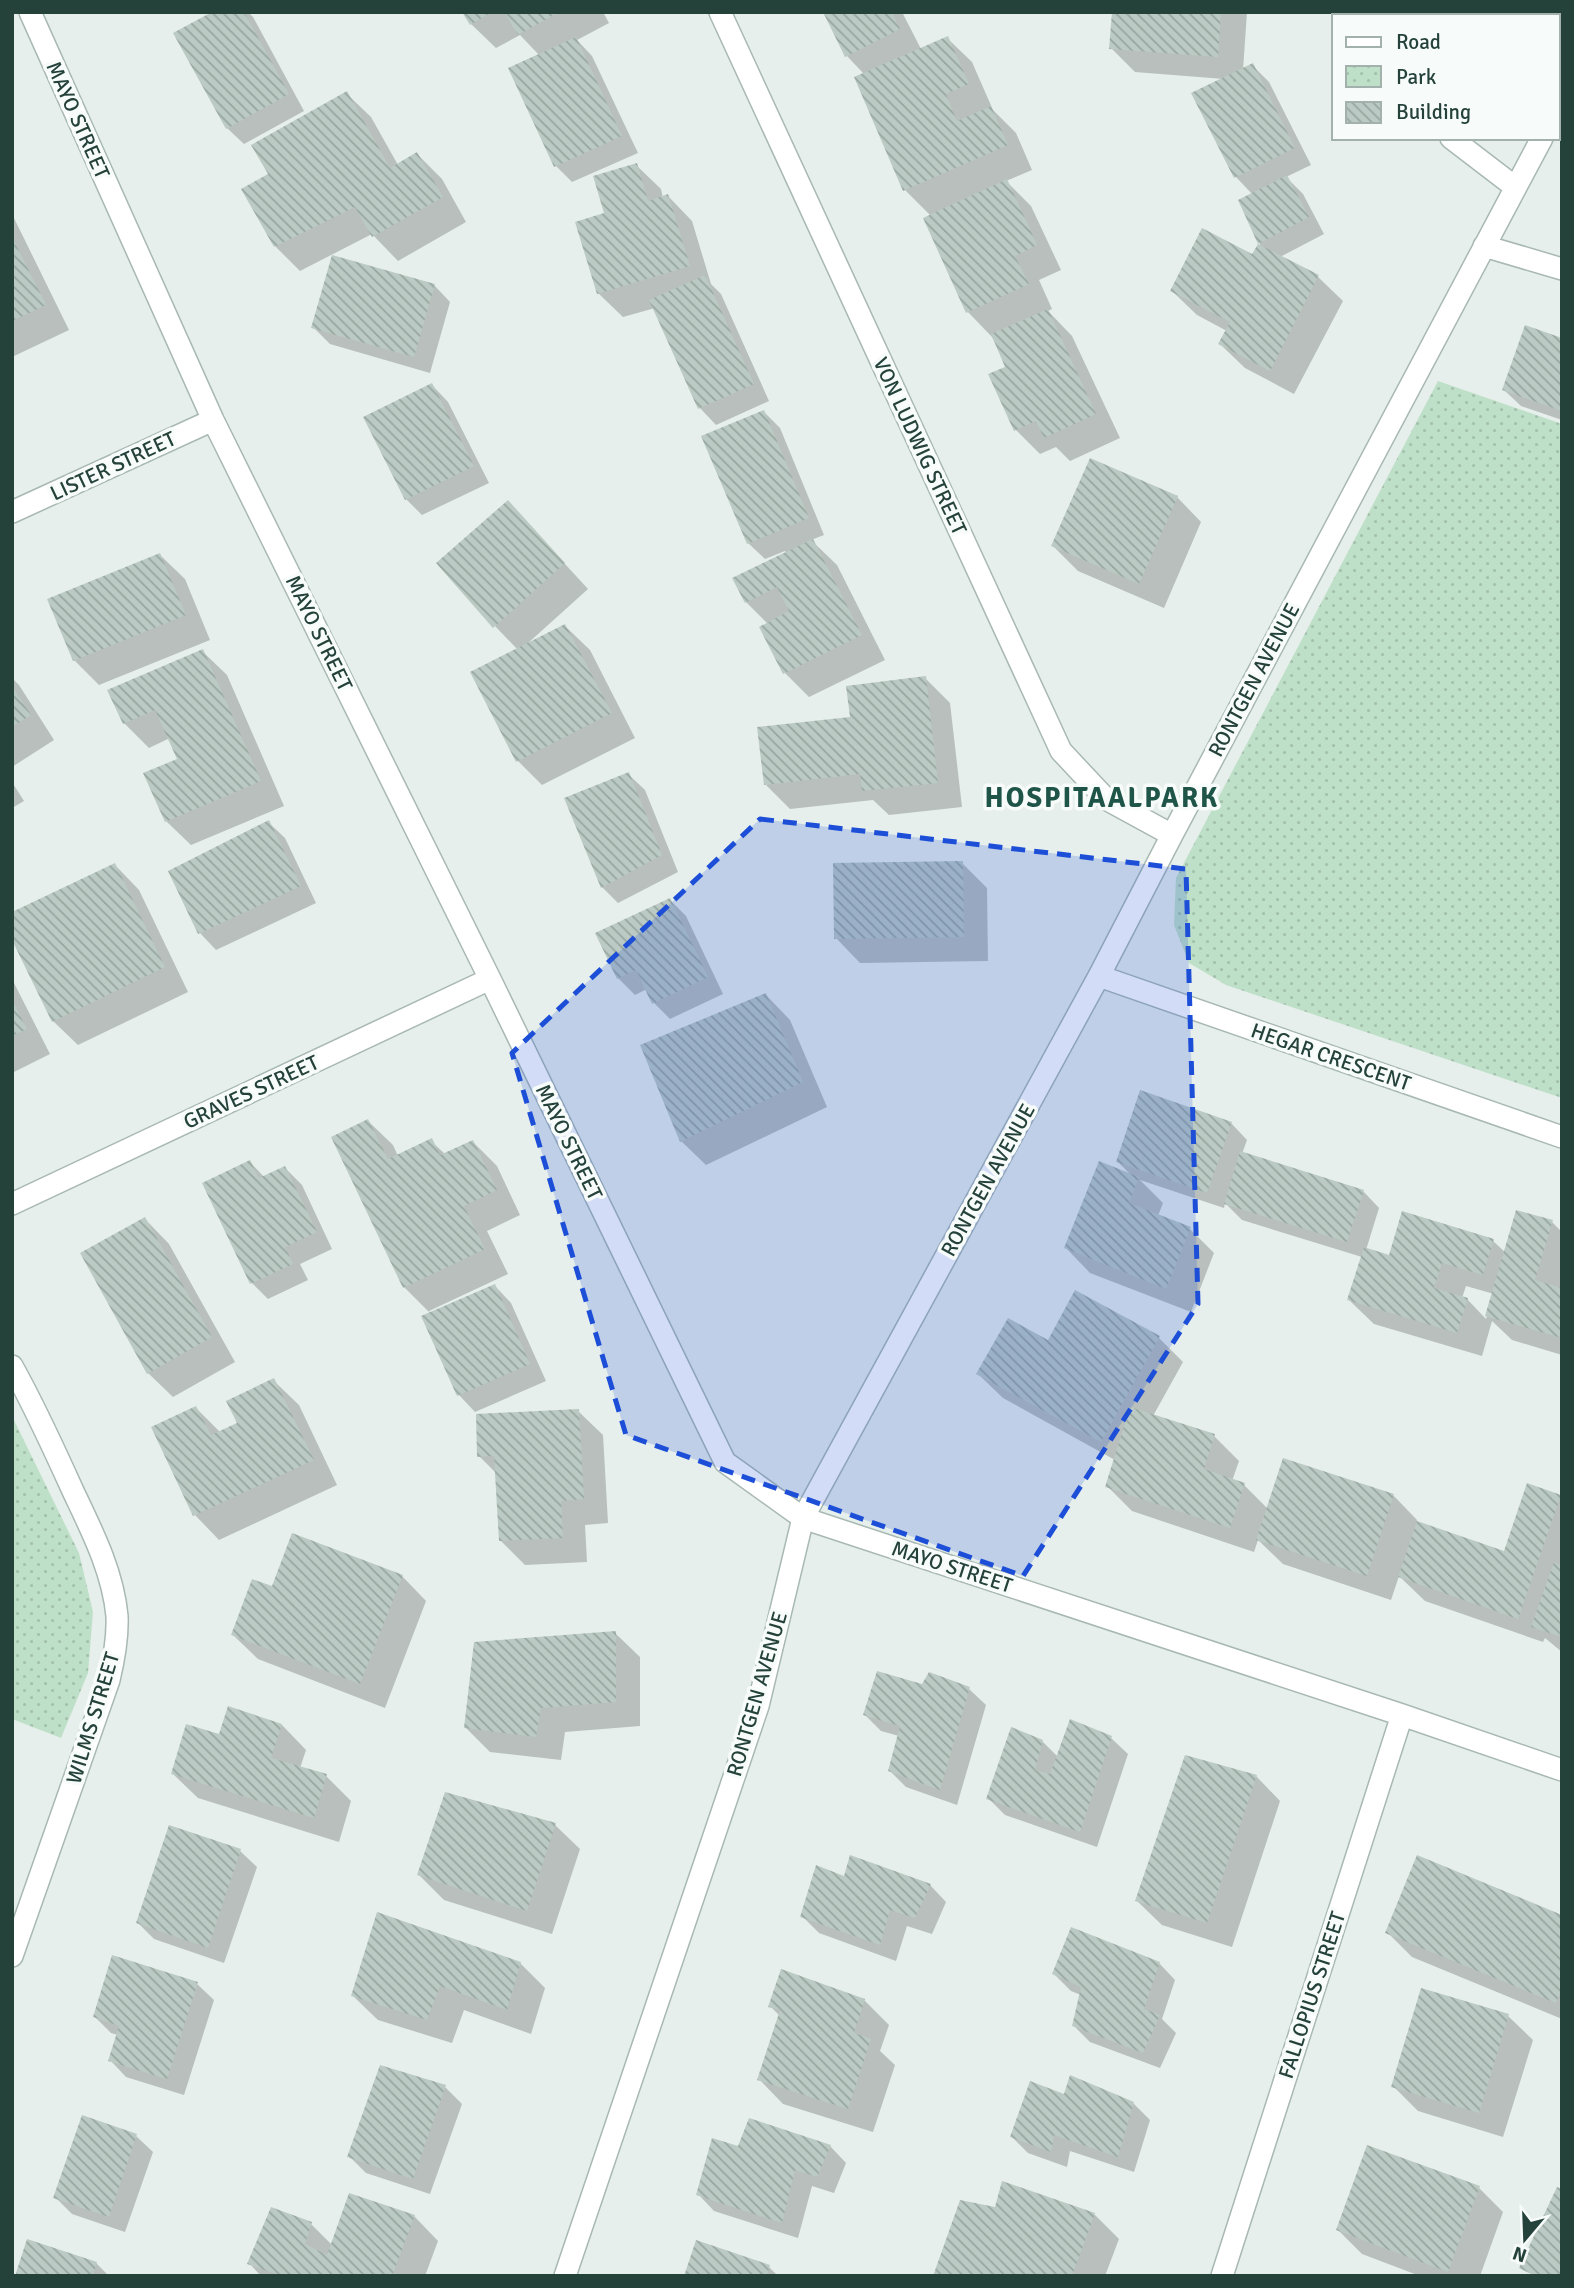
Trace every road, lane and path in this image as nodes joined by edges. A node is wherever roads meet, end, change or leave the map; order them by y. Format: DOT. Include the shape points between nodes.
graph roads {
  1 [pos="30,12"];
  2 [pos="720,12"];
  3 [pos="1454,140"];
  4 [pos="1541,140"];
  5 [pos="1515,187"];
  6 [pos="1485,246"];
  7 [pos="1562,269"];
  8 [pos="213,419"];
  9 [pos="12,512"];
  10 [pos="1172,835"];
  11 [pos="1100,976"];
  12 [pos="490,979"];
  13 [pos="1562,1137"];
  14 [pos="12,1204"];
  15 [pos="12,1366"];
  16 [pos="803,1518"];
  17 [pos="1402,1715"];
  18 [pos="1562,1770"];
  19 [pos="12,1956"];
  20 [pos="565,2276"];
  21 [pos="1222,2276"];
  1 -- 8 [label="street, MAYO STREET"];
  2 -- 10 [label="street, VON LUDWIG STREET" via="1061,751 1106,799"];
  3 -- 5 [label="street"];
  4 -- 5 [label="street, RONTGEN AVENUE"];
  5 -- 6 [label="street, RONTGEN AVENUE"];
  6 -- 7 [label="street"];
  6 -- 10 [label="street, RONTGEN AVENUE"];
  8 -- 9 [label="street, LISTER STREET"];
  8 -- 12 [label="street, MAYO STREET"];
  10 -- 11 [label="street, RONTGEN AVENUE"];
  11 -- 13 [label="street, HEGAR CRESCENT"];
  11 -- 16 [label="street, RONTGEN AVENUE"];
  12 -- 14 [label="street, GRAVES STREET"];
  12 -- 16 [label="street, MAYO STREET" via="725,1462"];
  15 -- 19 [label="street, WILMS STREET" via="93,1533 117,1616 109,1680"];
  16 -- 17 [label="street, MAYO STREET"];
  16 -- 20 [label="street, RONTGEN AVENUE" via="758,1706"];
  17 -- 18 [label="street, MAYO STREET"];
  17 -- 21 [label="street, FALLOPIUS STREET"];
}
